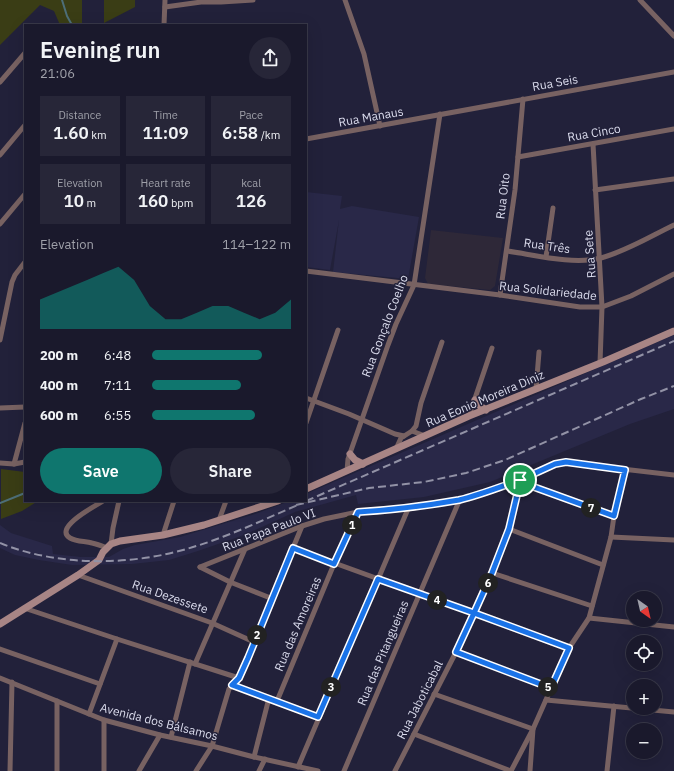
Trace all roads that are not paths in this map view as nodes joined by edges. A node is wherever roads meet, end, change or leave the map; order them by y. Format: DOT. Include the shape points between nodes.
graph roads {
  1 [pos="165,0"];
  2 [pos="241,0"];
  3 [pos="253,0"];
  4 [pos="345,0"];
  5 [pos="640,0"];
  6 [pos="201,1"];
  7 [pos="165,7"];
  8 [pos="164,24"];
  9 [pos="674,36"];
  10 [pos="24,53"];
  11 [pos="674,72"];
  12 [pos="0,82"];
  13 [pos="523,99"];
  14 [pos="440,114"];
  15 [pos="24,126"];
  16 [pos="380,126"];
  17 [pos="674,129"];
  18 [pos="307,139"];
  19 [pos="593,144"];
  20 [pos="0,155"];
  21 [pos="518,157"];
  22 [pos="674,179"];
  23 [pos="595,190"];
  24 [pos="24,195"];
  25 [pos="553,208"];
  26 [pos="0,224"];
  27 [pos="674,225"];
  28 [pos="507,251"];
  29 [pos="546,257"];
  30 [pos="600,258"];
  31 [pos="24,263"];
  32 [pos="307,271"];
  33 [pos="674,274"];
  34 [pos="414,285"];
  35 [pos="500,295"];
  36 [pos="602,307"];
  37 [pos="338,330"];
  38 [pos="674,331"];
  39 [pos="0,340"];
  40 [pos="442,342"];
  41 [pos="492,348"];
  42 [pos="540,352"];
  43 [pos="600,363"];
  44 [pos="536,389"];
  45 [pos="307,398"];
  46 [pos="475,400"];
  47 [pos="313,401"];
  48 [pos="24,406"];
  49 [pos="0,408"];
  50 [pos="486,410"];
  51 [pos="470,416"];
  52 [pos="361,419"];
  53 [pos="307,420"];
  54 [pos="24,427"];
  55 [pos="415,432"];
  56 [pos="425,436"];
  57 [pos="402,437"];
  58 [pos="396,449"];
  59 [pos="350,454"];
  60 [pos="24,462"];
  61 [pos="0,463"];
  62 [pos="14,464"];
  63 [pos="363,464"];
  64 [pos="625,470"];
  65 [pos="347,471"];
  66 [pos="674,475"];
  67 [pos="520,481"];
  68 [pos="307,489"];
  69 [pos="460,499"];
  70 [pos="102,502"];
  71 [pos="119,502"];
  72 [pos="174,502"];
  73 [pos="226,502"];
  74 [pos="275,502"];
  75 [pos="408,508"];
  76 [pos="358,512"];
  77 [pos="614,516"];
  78 [pos="219,520"];
  79 [pos="302,526"];
  80 [pos="509,529"];
  81 [pos="163,535"];
  82 [pos="611,537"];
  83 [pos="674,540"];
  84 [pos="109,546"];
  85 [pos="293,548"];
  86 [pos="245,549"];
  87 [pos="334,564"];
  88 [pos="603,565"];
  89 [pos="492,573"];
  90 [pos="78,575"];
  91 [pos="378,579"];
  92 [pos="230,582"];
  93 [pos="420,594"];
  94 [pos="273,598"];
  95 [pos="592,606"];
  96 [pos="24,608"];
  97 [pos="474,613"];
  98 [pos="589,618"];
  99 [pos="212,623"];
  100 [pos="0,624"];
  101 [pos="674,627"];
  102 [pos="117,639"];
  103 [pos="254,642"];
  104 [pos="0,648"];
  105 [pos="569,648"];
  106 [pos="456,652"];
  107 [pos="193,663"];
  108 [pos="0,678"];
  109 [pos="239,678"];
  110 [pos="12,682"];
  111 [pos="100,684"];
  112 [pos="232,685"];
  113 [pos="551,688"];
  114 [pos="434,694"];
  115 [pos="269,698"];
  116 [pos="546,700"];
  117 [pos="57,701"];
  118 [pos="277,701"];
  119 [pos="614,706"];
  120 [pos="674,712"];
  121 [pos="89,714"];
  122 [pos="318,717"];
  123 [pos="104,720"];
  124 [pos="533,729"];
  125 [pos="414,734"];
  126 [pos="160,735"];
  127 [pos="171,737"];
  128 [pos="212,746"];
  129 [pos="254,757"];
  130 [pos="265,759"];
  131 [pos="298,767"];
  132 [pos="10,771"];
  133 [pos="57,771"];
  134 [pos="104,771"];
  135 [pos="139,771"];
  136 [pos="196,771"];
  137 [pos="259,771"];
  138 [pos="318,771"];
  139 [pos="344,771"];
  140 [pos="395,771"];
  141 [pos="511,771"];
  142 [pos="530,771"];
  143 [pos="607,771"];
  1 -- 7 [label="street"];
  2 -- 3 [label="street"];
  2 -- 6 [label="street"];
  4 -- 16 [label="street" via="364,54"];
  5 -- 9 [label="street"];
  6 -- 7 [label="street"];
  7 -- 8 [label="street"];
  10 -- 12 [label="street"];
  11 -- 13 [label="street, Rua Seis"];
  13 -- 14 [label="street, Rua Seis"];
  13 -- 21 [label="street, Rua Oito"];
  14 -- 16 [label="street, Rua Manaus"];
  14 -- 34 [label="street, Rua Gonçalo Coelho"];
  15 -- 20 [label="street"];
  16 -- 18 [label="street, Rua Manaus"];
  17 -- 19 [label="street, Rua Cinco"];
  19 -- 21 [label="street, Rua Cinco"];
  19 -- 23 [label="street, Rua Sete"];
  21 -- 28 [label="street, Rua Oito"];
  22 -- 23 [label="street"];
  23 -- 30 [label="street, Rua Sete"];
  24 -- 26 [label="street"];
  25 -- 29 [label="street"];
  27 -- 30 [label="street, Rua Três" via="619,252"];
  28 -- 29 [label="street, Rua Três"];
  28 -- 35 [label="street, Rua Oito"];
  29 -- 30 [label="street, Rua Três" via="575,260"];
  30 -- 36 [label="street, Rua Sete"];
  31 -- 39 [label="street" via="12,282"];
  32 -- 34 [label="street, Rua Solidariedade"];
  33 -- 36 [label="street, Rua Solidariedade" via="631,296"];
  34 -- 35 [label="street, Rua Solidariedade"];
  34 -- 52 [label="street, Rua Gonçalo Coelho" via="396,324"];
  35 -- 36 [label="street, Rua Solidariedade" via="580,307"];
  36 -- 43 [label="street, Rua Sete"];
  37 -- 47 [label="street"];
  38 -- 43 [label="main road, Rua Eonio Moreira Diniz"];
  40 -- 55 [label="street" via="421,404"];
  41 -- 46 [label="street"];
  42 -- 44 [label="street"];
  43 -- 44 [label="main road, Rua Eonio Moreira Diniz"];
  44 -- 50 [label="main road, Rua Eonio Moreira Diniz"];
  45 -- 47 [label="street"];
  46 -- 50 [label="main road"];
  46 -- 51 [label="street"];
  47 -- 52 [label="street"];
  47 -- 53 [label="street"];
  48 -- 49 [label="street"];
  50 -- 51 [label="main road, Rua Eonio Moreira Diniz"];
  51 -- 56 [label="main road, Rua Eonio Moreira Diniz"];
  52 -- 57 [label="street"];
  52 -- 59 [label="street, Rua Gonçalo Coelho"];
  54 -- 62 [label="street"];
  55 -- 56 [label="street"];
  55 -- 57 [label="street"];
  56 -- 58 [label="main road, Rua Eonio Moreira Diniz"];
  57 -- 58 [label="street"];
  58 -- 63 [label="main road, Rua Eonio Moreira Diniz"];
  59 -- 63 [label="main road"];
  59 -- 65 [label="street, Rua Gonçalo Coelho"];
  60 -- 62 [label="street"];
  61 -- 62 [label="street"];
  63 -- 65 [label="main road, Rua Eonio Moreira Diniz"];
  64 -- 66 [label="street, Rua Papa Paulo VI"];
  64 -- 67 [label="street, Rua Papa Paulo VI" via="566,462 555,464"];
  64 -- 77 [label="street"];
  65 -- 68 [label="main road, Rua Eonio Moreira Diniz"];
  67 -- 69 [label="street, Rua Papa Paulo VI"];
  67 -- 77 [label="street"];
  67 -- 80 [label="street, Rua Jaboticabal"];
  69 -- 75 [label="street, Rua Papa Paulo VI"];
  69 -- 93 [label="street, Rua das Pitangueiras"];
  70 -- 84 [label="street" via="70,523 66,533 71,538 84,542"];
  71 -- 84 [label="street"];
  72 -- 81 [label="street"];
  73 -- 78 [label="street"];
  74 -- 78 [label="main road"];
  75 -- 76 [label="street, Rua Papa Paulo VI"];
  75 -- 91 [label="street"];
  76 -- 79 [label="street, Rua Papa Paulo VI"];
  76 -- 87 [label="street, Rua das Amoreiras"];
  77 -- 82 [label="street"];
  78 -- 81 [label="main road"];
  79 -- 85 [label="street"];
  79 -- 86 [label="street, Rua Papa Paulo VI"];
  80 -- 88 [label="street"];
  80 -- 89 [label="street, Rua Jaboticabal"];
  81 -- 84 [label="main road" via="120,541"];
  82 -- 83 [label="street"];
  82 -- 88 [label="street"];
  84 -- 90 [label="main road" via="99,560"];
  85 -- 87 [label="street"];
  85 -- 94 [label="street"];
  86 -- 92 [label="street"];
  86 -- 92 [label="street, Rua Papa Paulo VI" via="200,567"];
  87 -- 91 [label="street"];
  87 -- 118 [label="street, Rua das Amoreiras"];
  88 -- 95 [label="street"];
  89 -- 95 [label="street"];
  89 -- 97 [label="street, Rua Jaboticabal"];
  90 -- 96 [label="main road"];
  90 -- 99 [label="street, Rua Dezessete"];
  91 -- 93 [label="street"];
  91 -- 122 [label="street"];
  92 -- 94 [label="street"];
  92 -- 99 [label="street"];
  93 -- 97 [label="street"];
  93 -- 139 [label="street, Rua das Pitangueiras"];
  94 -- 103 [label="street"];
  95 -- 98 [label="street"];
  96 -- 100 [label="main road"];
  96 -- 102 [label="street"];
  97 -- 105 [label="street"];
  97 -- 106 [label="street, Rua Jaboticabal"];
  98 -- 101 [label="street"];
  98 -- 105 [label="street"];
  99 -- 103 [label="street, Rua Dezessete"];
  99 -- 107 [label="street"];
  102 -- 107 [label="street"];
  102 -- 111 [label="street"];
  103 -- 109 [label="street"];
  104 -- 111 [label="street"];
  105 -- 113 [label="street"];
  106 -- 113 [label="street"];
  106 -- 114 [label="street, Rua Jaboticabal"];
  107 -- 109 [label="street"];
  107 -- 127 [label="street"];
  108 -- 110 [label="street, Avenida dos Bálsamos"];
  109 -- 112 [label="street"];
  110 -- 117 [label="street, Avenida dos Bálsamos"];
  110 -- 132 [label="street"];
  111 -- 121 [label="street"];
  112 -- 115 [label="street"];
  112 -- 128 [label="street"];
  113 -- 116 [label="street"];
  114 -- 124 [label="street"];
  114 -- 125 [label="street, Rua Jaboticabal"];
  115 -- 118 [label="street"];
  115 -- 129 [label="street"];
  116 -- 119 [label="street"];
  116 -- 124 [label="street"];
  117 -- 121 [label="street, Avenida dos Bálsamos"];
  117 -- 133 [label="street"];
  118 -- 122 [label="street"];
  119 -- 120 [label="street"];
  119 -- 143 [label="street"];
  121 -- 123 [label="street, Avenida dos Bálsamos"];
  122 -- 131 [label="street"];
  123 -- 126 [label="street, Avenida dos Bálsamos"];
  123 -- 134 [label="street"];
  124 -- 141 [label="street"];
  124 -- 142 [label="street"];
  125 -- 140 [label="street, Rua Jaboticabal"];
  125 -- 141 [label="street"];
  126 -- 127 [label="street, Avenida dos Bálsamos"];
  126 -- 135 [label="street"];
  127 -- 128 [label="street, Avenida dos Bálsamos"];
  128 -- 129 [label="street, Avenida dos Bálsamos"];
  128 -- 136 [label="street"];
  129 -- 130 [label="street, Avenida dos Bálsamos"];
  130 -- 131 [label="street, Avenida dos Bálsamos"];
  130 -- 137 [label="street"];
  131 -- 138 [label="street, Avenida dos Bálsamos"];
}
